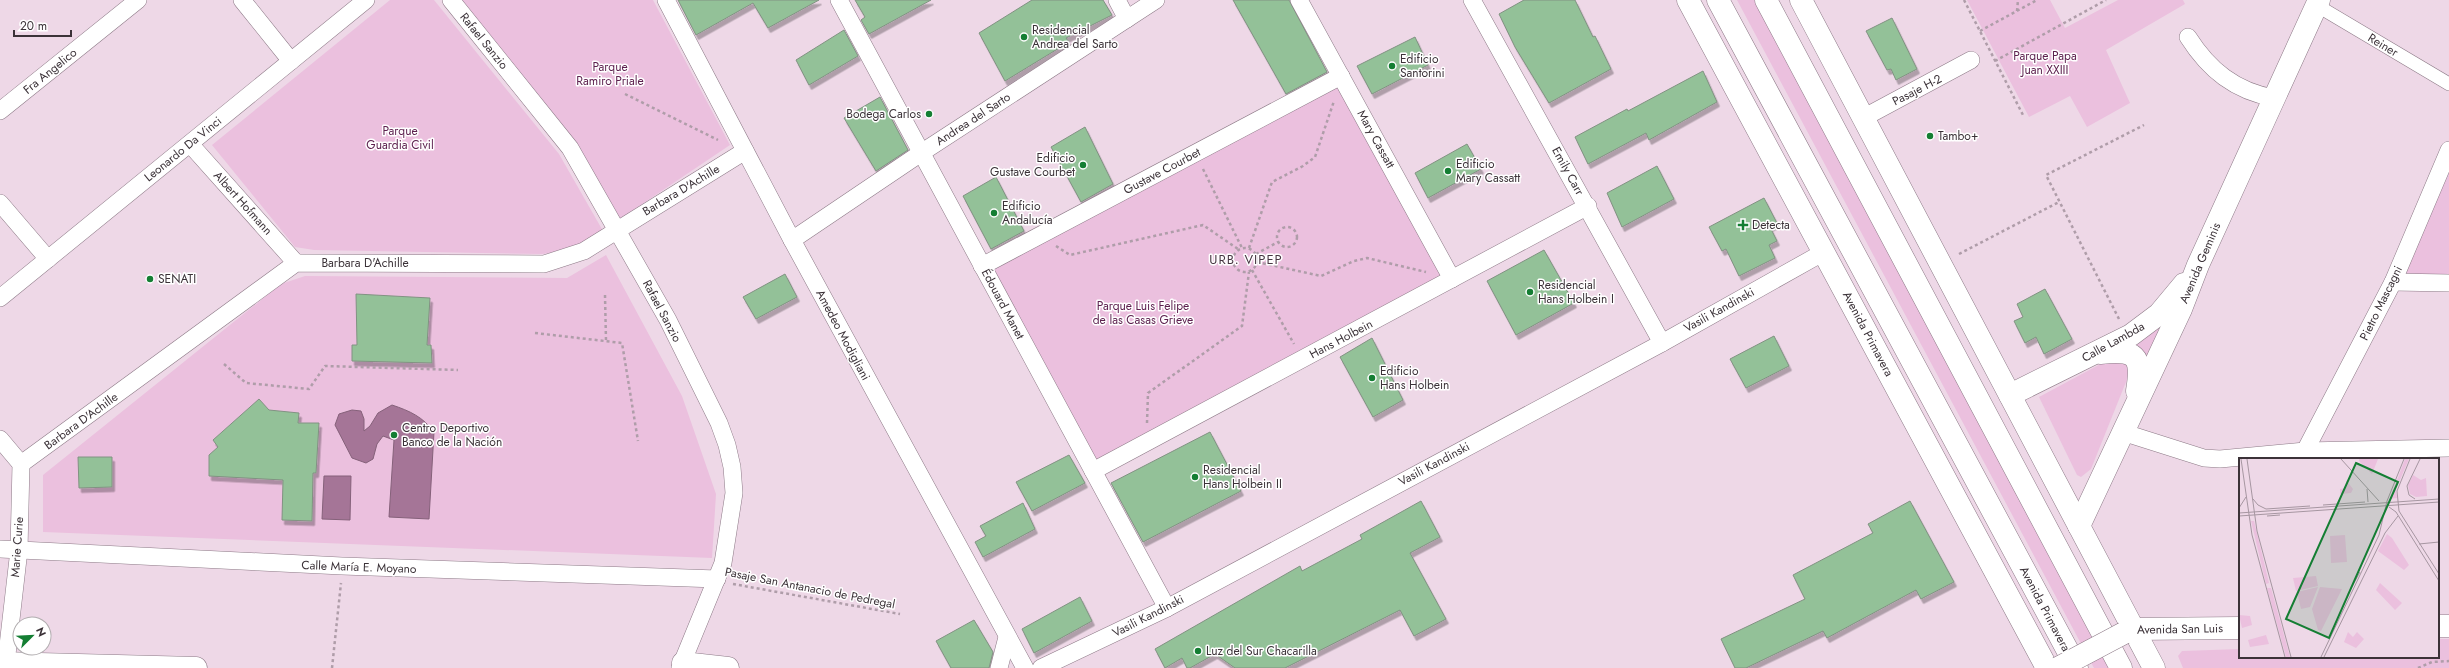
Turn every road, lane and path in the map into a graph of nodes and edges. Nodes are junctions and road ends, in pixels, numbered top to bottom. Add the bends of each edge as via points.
1 (138, 0) edge
2 (242, 0) edge
3 (366, 0) edge
4 (451, 0) edge
5 (666, 0) edge
6 (839, 0) edge
7 (1117, 0) edge
8 (1156, 0) edge
9 (1299, 0) edge
10 (1472, 0) edge
11 (1688, 0) edge
12 (1718, 0) edge
13 (1766, 0) edge
14 (1801, 0) edge
15 (1964, 0) edge
16 (2018, 0) edge
17 (2037, 0) edge
18 (2106, 0) edge
19 (2317, 2) edge
20 (2017, 11) junction
21 (1128, 19) junction
22 (1980, 31) junction
23 (2188, 38) dead end
24 (1971, 60) dead end
25 (291, 61) junction
26 (1995, 61) junction
27 (1341, 76) junction
28 (2449, 84) edge
29 (625, 94) dead end
30 (1335, 98) dead end
31 (2274, 98) junction
32 (0, 111) edge
33 (2024, 117) dead end
34 (1863, 118) junction
35 (2144, 125) dead end
36 (190, 144) junction
37 (2449, 150) edge
38 (745, 151) junction
39 (921, 153) junction
40 (1200, 163) dead end
41 (2060, 202) junction
42 (0, 203) edge
43 (1588, 206) junction
44 (616, 229) junction
45 (792, 240) junction
46 (1050, 242) dead end
47 (1278, 242) junction
48 (1242, 248) junction
49 (1249, 248) junction
50 (1238, 249) junction
51 (1824, 252) junction
52 (1256, 254) junction
53 (1958, 254) dead end
54 (48, 259) junction
55 (1257, 262) junction
56 (296, 263) junction
57 (2198, 265) junction
58 (982, 266) junction
59 (1252, 270) junction
60 (1249, 272) junction
61 (1431, 274) dead end
62 (1452, 279) junction
63 (2393, 282) junction
64 (2449, 282) edge
65 (605, 295) dead end
66 (0, 298) edge
67 (535, 333) dead end
68 (2131, 335) junction
69 (606, 341) junction
70 (1662, 343) junction
71 (1298, 351) dead end
72 (2094, 353) junction
73 (224, 364) dead end
74 (458, 370) dead end
75 (2010, 395) junction
76 (2135, 402) junction
77 (1147, 431) dead end
78 (2122, 432) junction
79 (0, 439) edge
80 (638, 441) dead end
81 (2449, 448) edge
82 (2305, 451) junction
83 (21, 464) junction
84 (1093, 471) junction
85 (2079, 526) junction
86 (0, 549) edge
87 (19, 550) junction
88 (342, 566) junction
89 (717, 579) junction
90 (1167, 608) junction
91 (900, 614) dead end
92 (2239, 628) edge
93 (2129, 631) junction
94 (1007, 637) junction
95 (1072, 653) junction
96 (2449, 661) edge
97 (3, 663) edge
98 (683, 666) edge
99 (196, 668) edge
100 (332, 668) edge
101 (728, 668) edge
102 (999, 668) edge
103 (1025, 668) edge
104 (1040, 668) edge
105 (1061, 668) edge
106 (2047, 668) edge
107 (2058, 668) edge
108 (2077, 668) edge
109 (2121, 668) edge
110 (2154, 668) edge
111 (2418, 668) edge

1 - 32 street, Fra Angelico
2 - 25 street
3 - 25 street, Leonardo Da Vinci
4 - 44 street, Rafael Sanzio via 570,148
5 - 38 street, Amedeo Modigliani
6 - 39 street, Édouard Manet
7 - 21 street
8 - 21 street, Andrea del Sarto
9 - 27 street, Mary Cassatt
10 - 43 street, Emily Carr
11 - 51 main road, Avenida Primavera
12 - 108 main road, Avenida Primavera
13 - 109 main road
14 - 34 main road
15 - 22 path
16 - 20 path
17 - 20 path
18 - 26 path
19 - 28 street, Reiner
19 - 31 main road, Avenida Geminis
20 - 22 path
21 - 39 street, Andrea del Sarto
22 - 26 path
23 - 31 street via 2201,57 2219,75 2253,94
24 - 34 street, Pasaje H-2
25 - 36 street, Leonardo Da Vinci
26 - 33 path
27 - 58 street, Gustave Courbet
27 - 62 street, Mary Cassatt
29 - 38 path
30 - 49 path via 1316,157 1272,182
31 - 57 main road, Avenida Geminis
34 - 75 main road
35 - 41 path via 2046,175
36 - 54 street, Leonardo Da Vinci
36 - 56 street, Albert Hofmann
37 - 63 street, Pietro Mascagni
38 - 44 street, Barbara D'Achille
38 - 45 street, Amedeo Modigliani
39 - 45 street, Andrea del Sarto
39 - 58 street, Édouard Manet
40 - 48 path
41 - 53 path
41 - 68 path via 2119,319
42 - 54 street
43 - 62 street, Hans Holbein
43 - 70 street, Emily Carr
44 - 56 street, Barbara D'Achille via 584,251 544,264
44 - 89 street, Rafael Sanzio via 668,320 719,423 727,445 734,493 723,563
45 - 94 street, Amedeo Modigliani
46 - 50 path via 1070,255 1203,224
47 - 47 path via 1282,247 1291,247 1296,243 1296,232 1287,227 1281,229 1277,235
47 - 52 path
48 - 49 path
48 - 50 path
49 - 52 path
50 - 60 path via 1234,256 1234,264 1238,270
51 - 70 street, Vasili Kandinski
51 - 106 main road, Avenida Primavera
52 - 55 path
54 - 66 street, Leonardo Da Vinci
55 - 59 path
55 - 61 path via 1321,276 1354,261 1368,258
56 - 83 street, Barbara D'Achille
57 - 68 main road, Calle Lambda via 2159,314
57 - 76 main road, Avenida Geminis via 2181,309
58 - 84 street, Édouard Manet
59 - 60 path
59 - 71 path
60 - 77 path via 1242,326 1148,393
62 - 84 street, Hans Holbein
63 - 64 street
63 - 82 street, Pietro Mascagni
65 - 69 path
67 - 69 path
68 - 72 main road, Calle Lambda
69 - 80 path via 622,343
70 - 90 street, Vasili Kandinski
72 - 75 main road, Calle Lambda
72 - 76 main road via 2122,351 2136,359 2139,374
73 - 74 path via 246,383 309,389 324,366
75 - 85 main road
76 - 78 main road, Avenida Geminis
78 - 82 street via 2204,458 2220,459
78 - 85 main road, Avenida Geminis
79 - 83 street
81 - 82 street
83 - 87 street, Marie Curie
84 - 90 street, Édouard Manet
85 - 93 main road
86 - 87 street, Calle María E. Moyano
87 - 88 street, Calle María E. Moyano
87 - 97 street, Marie Curie
88 - 89 street, Calle María E. Moyano
88 - 100 path
89 - 91 path, Pasaje San Antanacio de Pedregal
89 - 98 street, Rafael Sanzio
90 - 95 street, Vasili Kandinski
92 - 93 main road, Avenida San Luis
93 - 107 main road, Avenida San Luis, bridge
93 - 110 main road
94 - 102 street
94 - 103 street, Amedeo Modigliani
95 - 104 street, Vasili Kandinski
95 - 105 street
96 - 111 path via 2432,662
97 - 99 main road
98 - 101 main road

